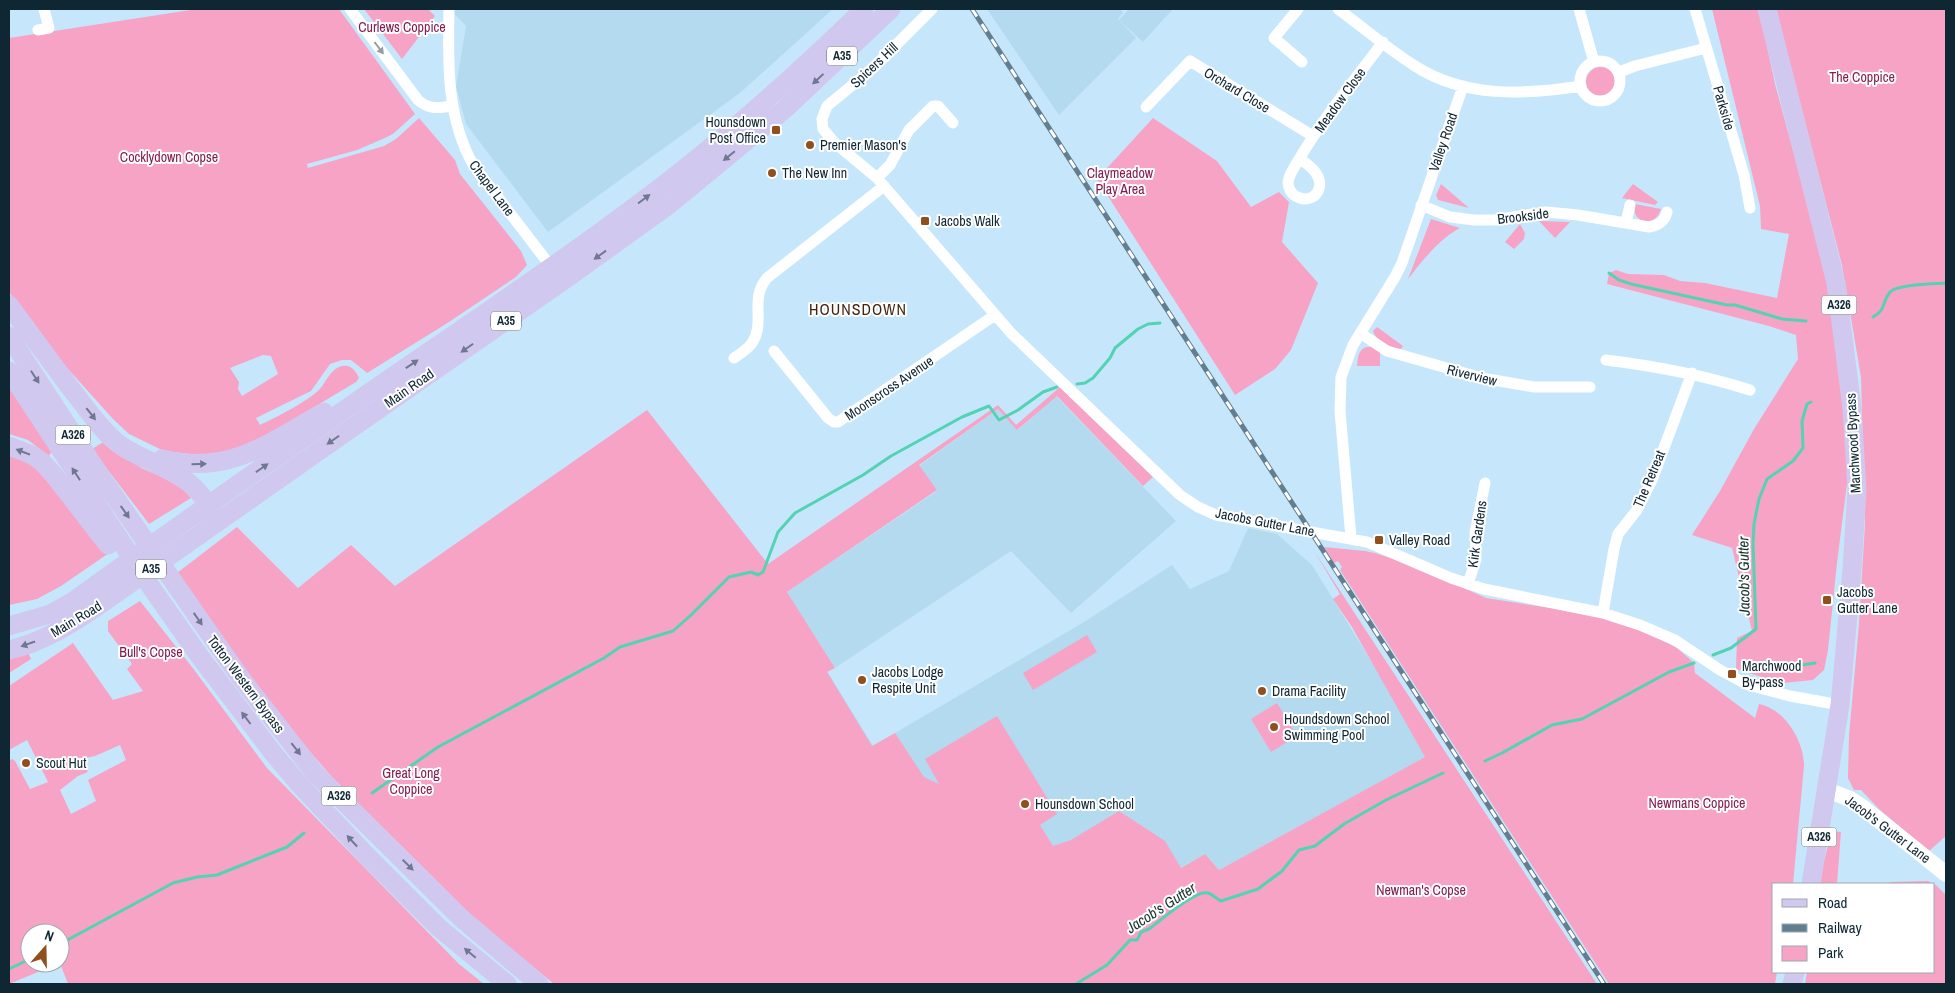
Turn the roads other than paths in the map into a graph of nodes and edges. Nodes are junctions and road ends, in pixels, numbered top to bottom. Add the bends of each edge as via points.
1 (44, 9) edge
2 (350, 9) edge
3 (449, 9) edge
4 (864, 9) edge
5 (891, 9) edge
6 (932, 9) edge
7 (1298, 9) edge
8 (1338, 9) edge
9 (1579, 9) edge
10 (1695, 9) edge
11 (1767, 9) edge
12 (38, 30) dead end
13 (1382, 42) junction
14 (1706, 48) junction
15 (1302, 62) dead end
16 (1594, 62) junction
17 (1619, 72) junction
18 (1463, 86) junction
19 (1580, 86) junction
20 (793, 102) joint
21 (453, 106) junction
22 (1146, 107) dead end
23 (821, 123) joint
24 (953, 123) dead end
25 (1313, 136) junction
26 (1300, 159) dead end
27 (881, 182) junction
28 (1421, 205) junction
29 (1630, 205) dead end
30 (1750, 208) dead end
31 (1667, 212) dead end
32 (1626, 223) junction
33 (552, 268) junction
34 (9, 305) edge
35 (995, 315) junction
36 (1360, 333) junction
37 (9, 336) edge
38 (774, 351) dead end
39 (734, 358) dead end
40 (1606, 360) dead end
41 (9, 371) edge
42 (1692, 373) junction
43 (1590, 387) dead end
44 (1750, 390) dead end
45 (371, 391) junction
46 (118, 444) junction
47 (9, 446) edge
48 (1485, 483) dead end
49 (208, 507) junction
50 (205, 530) junction
51 (1352, 538) junction
52 (1468, 584) junction
53 (92, 591) junction
54 (9, 613) edge
55 (1603, 613) junction
56 (9, 626) edge
57 (9, 650) edge
58 (198, 654) junction
59 (1840, 705) junction
60 (1827, 790) junction
61 (1946, 874) edge
62 (1811, 883) edge
63 (507, 984) edge
64 (539, 984) edge

1 - 12 street via 49,28
2 -> 21 street via 418,100 432,108
3 - 21 street, Chapel Lane via 448,58
33 -> 4 main road, Main Road / A35 via 667,182 780,88
5 -> 20 main road, Spicers Hill / A35
6 - 23 street, Spicers Hill via 872,69 827,106
7 - 15 street via 1274,38
8 - 13 street
9 - 16 street
10 - 14 street, Parkside
11 - 59 main road, Marchwood Bypass / A326 via 1836,283 1852,408 1856,516
13 - 18 street via 1414,66
13 - 25 street, Meadow Close
14 - 17 street
14 - 30 street, Parkside via 1744,175
16 - 17 street via 1608,62
16 - 19 street via 1581,74
17 - 19 street via 1621,85 1614,97 1608,100 1594,101 1583,93
18 - 19 street via 1495,93
18 - 28 street, Valley Road
20 -> 50 main road, Main Road / A35 via 655,215
21 - 33 street, Chapel Lane via 461,138 474,166
22 - 25 street, Orchard Close via 1190,61
23 - 27 street, Jacobs Gutter Lane via 826,134
24 - 27 street via 938,106 933,106 909,130
25 - 26 street, Meadow Close
27 - 35 street, Jacobs Gutter Lane
27 - 39 street via 762,283 757,297 755,338
28 - 32 street, Brookside via 1450,216 1474,220 1546,212
28 - 36 street, Valley Road via 1395,277
29 - 32 street
31 - 32 street, Brookside via 1655,226
45 -> 33 main road, Main Road / A35
34 -> 46 main road via 97,422
35 - 38 street, Moonscross Avenue via 838,422 828,418
35 - 51 street, Jacobs Gutter Lane via 1160,478 1189,502 1228,518
36 - 43 street, Riverview via 1387,351 1482,378 1534,387
36 - 51 street, Valley Road via 1344,364 1340,390
37 -> 64 main road, Totton Western Bypass / A326 via 202,623 314,772 461,918
40 - 42 street
58 -> 41 main road, Totton Western Bypass / A326 via 121,544
42 - 44 street
42 - 55 street, The Retreat via 1652,480 1637,510 1618,534
46 -> 45 main road via 172,462 213,464 250,453 356,394
49 -> 45 main road, Main Road / A35
46 - 49 main road via 187,481
58 -> 47 main road via 53,474 32,455
48 - 52 street, Kirk Gardens via 1475,534 1476,559
49 - 50 main road via 211,520
49 - 53 main road, Main Road / A35
50 - 53 main road, Main Road / A35
51 - 52 street, Jacobs Gutter Lane via 1385,548
52 - 55 street, Jacobs Gutter Lane
53 - 54 main road
53 - 56 main road, Main Road / A35 via 50,614
53 -> 57 main road, Main Road / A35 via 67,627
55 - 59 street, Jacobs Gutter Lane via 1675,640 1748,685
63 -> 58 main road, Totton Western Bypass / A326 via 438,927 306,791 267,746
59 - 60 main road, Marchwood Bypass / A326
60 - 61 street, Jacob's Gutter Lane via 1861,806
60 - 62 main road, Marchwood Bypass / A326

